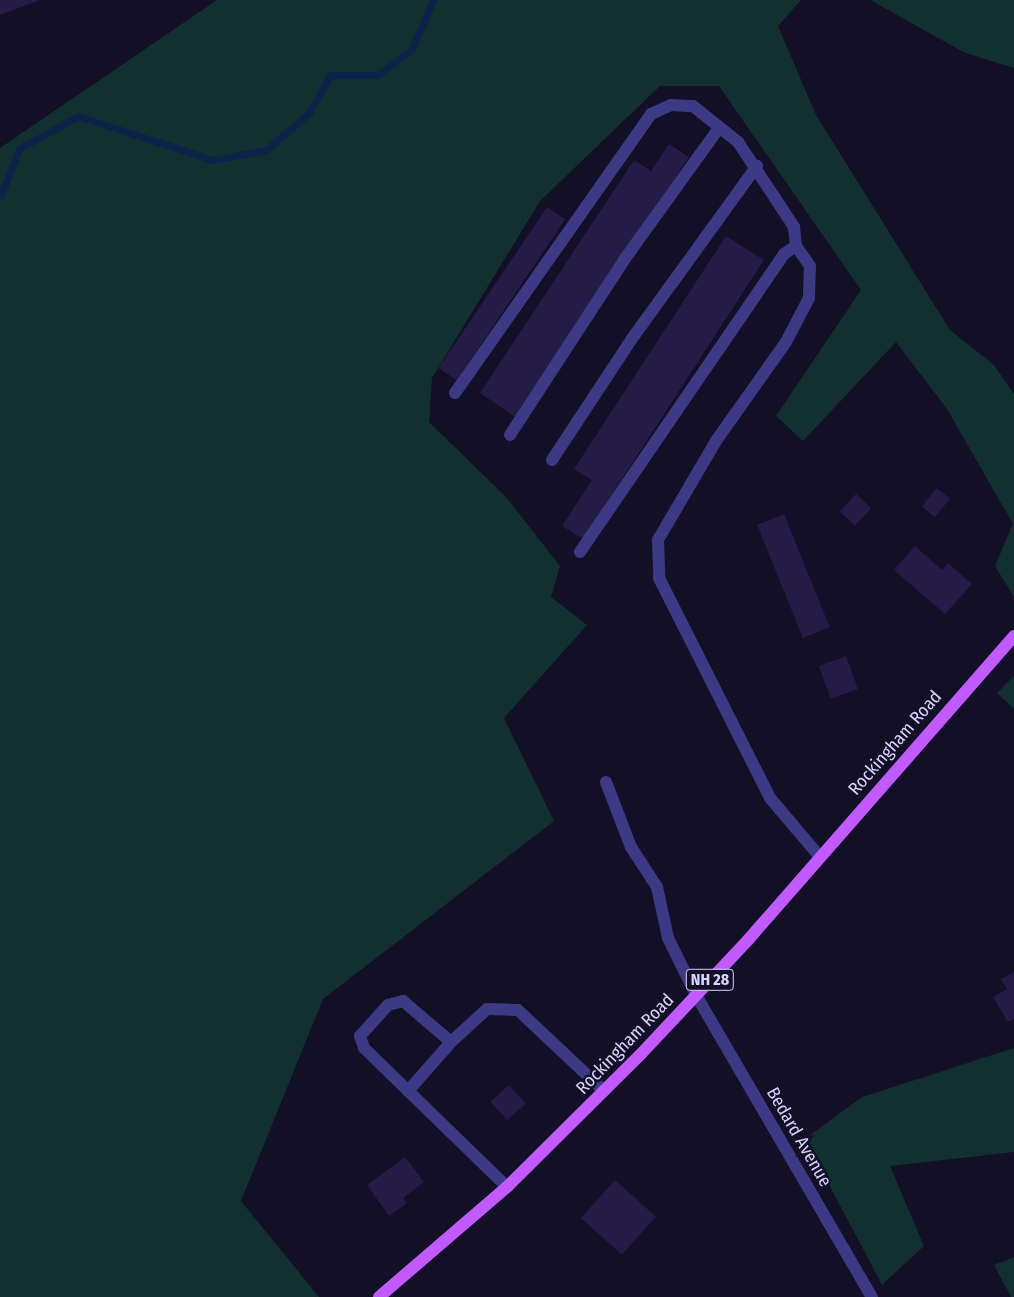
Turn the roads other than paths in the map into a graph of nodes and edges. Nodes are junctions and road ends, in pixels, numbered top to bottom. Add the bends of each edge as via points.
1 (719, 128) junction
2 (757, 166) junction
3 (796, 246) junction
4 (455, 393) dead end
5 (510, 435) dead end
6 (552, 460) dead end
7 (580, 552) dead end
8 (1014, 636) edge
9 (606, 782) dead end
10 (820, 857) junction
11 (696, 995) junction
12 (451, 1042) junction
13 (408, 1090) junction
14 (604, 1092) junction
15 (506, 1187) junction
16 (379, 1297) edge
17 (872, 1297) edge

1 - 2 street
1 - 4 street via 693,106 670,105 651,114
1 - 5 street via 624,260
2 - 3 street via 794,227
2 - 6 street via 631,340
3 - 7 street via 784,254
3 - 10 street via 810,266 809,298 786,342 716,441 658,540 659,578 770,798
8 - 10 main road, Rockingham Road / NH 28
9 - 11 street, Bedard Avenue via 631,848 657,887 668,938
10 - 11 main road, Rockingham Road / NH 28
11 - 14 main road, Rockingham Road / NH 28
11 - 17 street, Bedard Avenue
12 - 13 street
12 - 13 street via 403,1001 388,1005 360,1036 364,1048
12 - 14 street via 487,1009 518,1010
13 - 15 street
14 - 15 main road, Rockingham Road / NH 28
15 - 16 main road, Rockingham Road / NH 28

